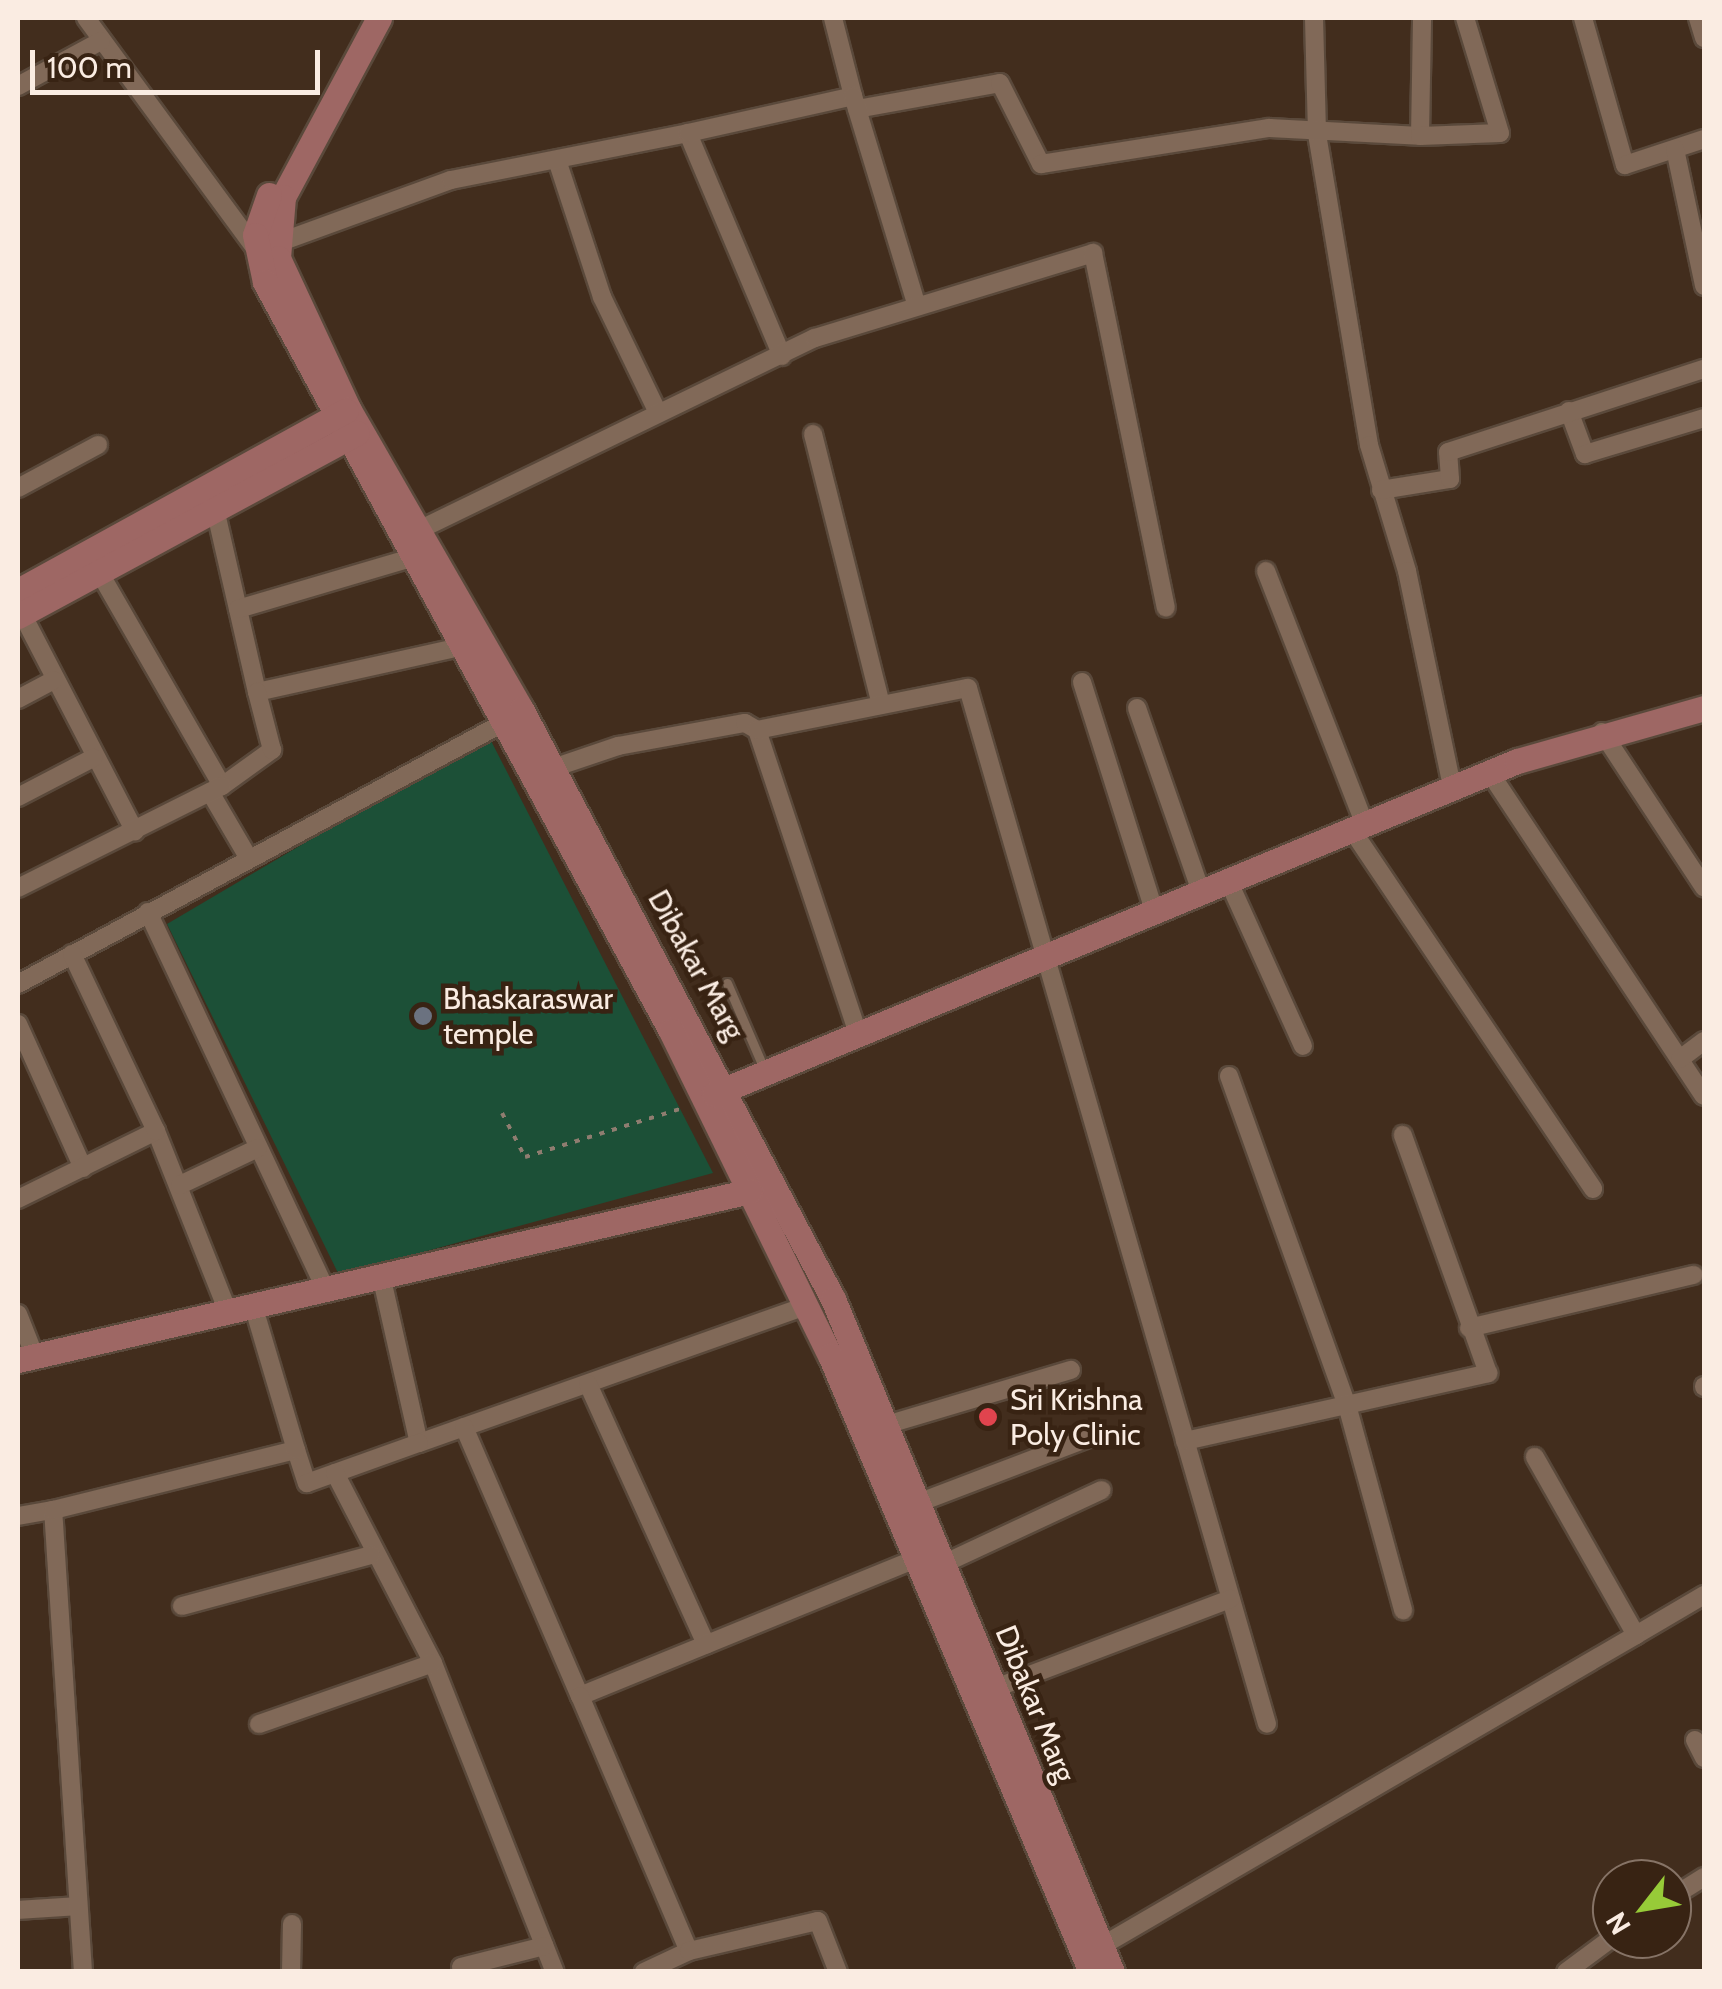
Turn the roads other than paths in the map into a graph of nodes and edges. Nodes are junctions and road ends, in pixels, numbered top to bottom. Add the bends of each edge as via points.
1 (86, 18) edge
2 (361, 18) edge
3 (378, 18) edge
4 (832, 18) edge
5 (1314, 18) edge
6 (1422, 18) edge
7 (1466, 18) edge
8 (1583, 18) edge
9 (101, 40) junction
10 (18, 86) edge
11 (855, 103) junction
12 (688, 133) junction
13 (1317, 134) junction
14 (1420, 136) junction
15 (1704, 139) edge
16 (1675, 149) junction
17 (557, 160) junction
18 (265, 246) junction
19 (1704, 286) edge
20 (916, 304) junction
21 (782, 356) junction
22 (1704, 369) edge
23 (658, 411) junction
24 (1569, 412) junction
25 (1704, 418) edge
26 (347, 424) junction
27 (813, 434) dead end
28 (98, 445) dead end
29 (18, 488) edge
30 (1381, 490) junction
31 (213, 502) junction
32 (419, 530) junction
33 (410, 558) junction
34 (94, 562) junction
35 (1266, 571) dead end
36 (19, 607) edge
37 (1166, 608) dead end
38 (238, 610) junction
39 (460, 648) junction
40 (53, 680) junction
41 (1082, 682) dead end
42 (257, 692) junction
43 (18, 700) edge
44 (882, 705) junction
45 (1137, 708) dead end
46 (1704, 708) edge
47 (503, 723) junction
48 (757, 730) junction
49 (1602, 732) junction
50 (93, 758) junction
51 (553, 768) junction
52 (1490, 774) junction
53 (1452, 787) junction
54 (216, 789) junction
55 (18, 797) edge
56 (1357, 825) junction
57 (134, 832) junction
58 (248, 857) junction
59 (1228, 880) junction
60 (18, 888) edge
61 (1704, 888) edge
62 (1201, 892) junction
63 (148, 912) junction
64 (1155, 913) junction
65 (72, 954) junction
66 (1047, 959) junction
67 (18, 984) edge
68 (727, 984) dead end
69 (18, 1024) edge
70 (856, 1030) junction
71 (1704, 1041) edge
72 (1304, 1046) dead end
73 (1680, 1060) junction
74 (766, 1072) junction
75 (1228, 1076) dead end
76 (716, 1094) junction
77 (1704, 1096) edge
78 (156, 1131) junction
79 (1403, 1135) dead end
80 (258, 1148) junction
81 (82, 1168) junction
82 (180, 1185) junction
83 (1593, 1189) dead end
84 (750, 1191) junction
85 (18, 1199) edge
86 (1694, 1274) dead end
87 (381, 1275) junction
88 (325, 1288) junction
89 (806, 1306) junction
90 (240, 1309) junction
91 (18, 1314) edge
92 (1469, 1328) junction
93 (26, 1359) edge
94 (1070, 1370) dead end
95 (588, 1384) junction
96 (1347, 1406) junction
97 (886, 1425) junction
98 (464, 1427) junction
99 (1093, 1436) dead end
100 (1185, 1441) junction
101 (419, 1443) junction
102 (296, 1450) junction
103 (1535, 1457) dead end
104 (335, 1473) junction
105 (1102, 1490) dead end
106 (918, 1503) junction
107 (54, 1510) junction
108 (18, 1516) edge
109 (371, 1555) junction
110 (932, 1558) junction
111 (1704, 1595) edge
112 (1230, 1599) junction
113 (182, 1606) dead end
114 (1403, 1610) dead end
115 (1636, 1635) junction
116 (706, 1644) junction
117 (434, 1663) junction
118 (994, 1690) junction
119 (580, 1696) junction
120 (259, 1724) dead end
121 (1268, 1724) dead end
122 (1694, 1740) dead end
123 (1704, 1758) edge
124 (78, 1906) junction
125 (18, 1910) edge
126 (292, 1924) dead end
127 (544, 1946) junction
128 (1100, 1947) junction
129 (688, 1951) junction
130 (461, 1967) dead end
131 (83, 1972) edge
132 (291, 1972) edge
133 (555, 1972) edge
134 (644, 1972) edge
135 (838, 1972) edge
136 (1091, 1972) edge
137 (1112, 1972) edge

1 - 9 street
2 - 18 main road via 261,212
3 - 18 main road via 283,198
4 - 11 street
5 - 13 street
6 - 14 street
7 - 14 street via 1500,133
8 - 16 street via 1625,165
9 - 10 street
9 - 18 street
11 - 12 street
11 - 13 street via 1000,83 1041,164 1269,128
11 - 20 street
12 - 17 street
12 - 21 street
13 - 14 street
13 - 30 street
15 - 16 street
16 - 19 street
17 - 18 street via 451,180
17 - 23 street via 602,296
18 - 26 main road, Dibakar Marg
20 - 21 street
20 - 37 street via 1094,253
21 - 23 street
22 - 24 street
23 - 32 street
24 - 25 street via 1585,454
24 - 30 street via 1448,452 1450,479
26 - 31 main road
26 - 32 main road, Dibakar Marg
26 - 33 main road, Dibakar Marg
27 - 44 street
28 - 29 street
30 - 53 street
31 - 34 main road
31 - 38 street
32 - 51 main road, Dibakar Marg
33 - 38 street
33 - 39 main road, Dibakar Marg
34 - 36 main road
34 - 54 street
35 - 56 street
36 - 40 street
38 - 42 street
39 - 42 street
39 - 47 main road, Dibakar Marg
40 - 43 street
40 - 50 street
41 - 64 street
42 - 54 street via 272,750
44 - 48 street
44 - 66 street via 968,688
45 - 62 street
46 - 49 main road
47 - 58 street
47 - 76 main road, Dibakar Marg
48 - 51 street via 745,723 618,746
48 - 70 street
49 - 52 main road
49 - 61 street
50 - 55 street
50 - 57 street
51 - 76 main road, Dibakar Marg
52 - 53 main road
52 - 73 street
53 - 56 main road
54 - 57 street
54 - 58 street
56 - 59 main road
56 - 83 street
57 - 60 street
58 - 63 street
59 - 62 main road
59 - 72 street
62 - 64 main road
63 - 65 street
63 - 80 street
64 - 66 main road
65 - 67 street
65 - 78 street
66 - 70 main road
66 - 100 street
68 - 74 lane
69 - 81 street
70 - 74 main road
71 - 73 street
73 - 77 street
74 - 76 main road
75 - 96 street
76 - 84 main road, Dibakar Marg
76 - 97 main road, Dibakar Marg
78 - 81 street
78 - 82 street
79 - 92 street
80 - 82 street
80 - 88 street
81 - 85 street
82 - 90 street
84 - 87 main road
84 - 89 main road, Dibakar Marg
86 - 92 street
87 - 88 main road
87 - 101 street
88 - 90 main road
89 - 95 street
89 - 110 main road, Dibakar Marg
90 - 93 main road
90 - 102 street
91 - 93 street
92 - 96 street via 1488,1374
94 - 97 street
95 - 98 street
95 - 116 street
96 - 100 street
96 - 114 street
97 - 106 main road, Dibakar Marg
98 - 101 street
98 - 119 street
99 - 106 street
100 - 112 street
101 - 104 street
102 - 104 street via 308,1483
102 - 107 street
103 - 115 street
104 - 109 street
105 - 110 street
106 - 110 main road, Dibakar Marg
107 - 108 street
107 - 124 street
109 - 113 street
109 - 117 street
110 - 116 street
110 - 118 main road, Dibakar Marg
110 - 136 main road, Dibakar Marg
111 - 115 street
112 - 118 street
112 - 121 street
115 - 128 street
116 - 119 street
117 - 120 street
117 - 127 street
118 - 128 main road, Dibakar Marg
119 - 129 street
122 - 123 street
124 - 125 street
124 - 131 street
126 - 132 street
127 - 130 street
127 - 133 street
128 - 137 main road, Dibakar Marg
129 - 134 street
129 - 135 street via 818,1921

